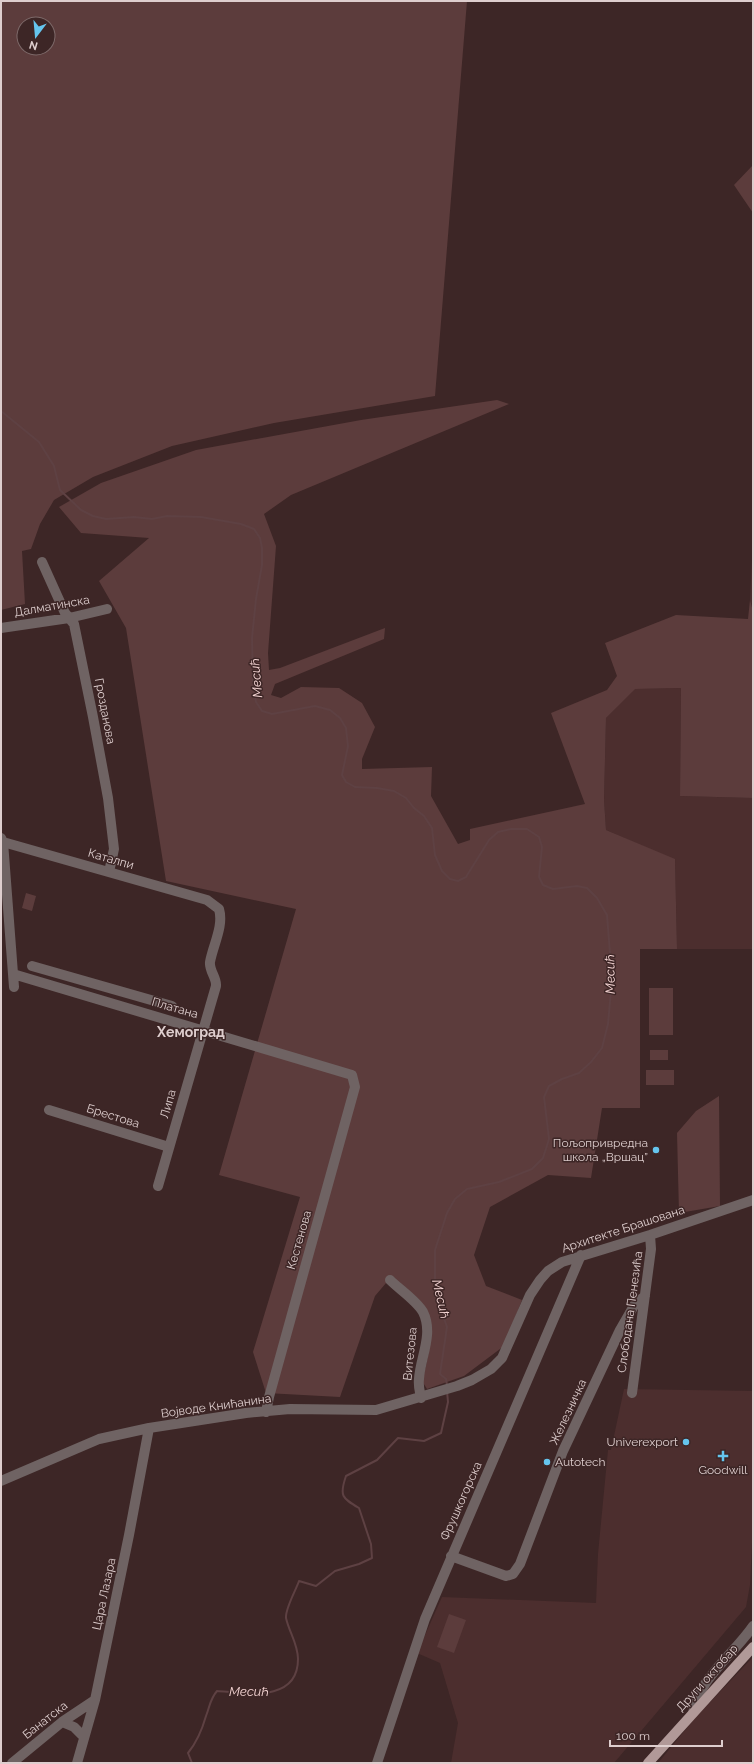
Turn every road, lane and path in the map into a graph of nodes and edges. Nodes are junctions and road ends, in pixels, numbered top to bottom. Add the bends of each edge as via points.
1 (42, 562) dead end
2 (107, 609) dead end
3 (69, 618) junction
4 (1, 628) edge
5 (2, 840) edge
6 (109, 872) junction
7 (216, 906) joint
8 (32, 966) dead end
9 (13, 974) junction
10 (77, 979) junction
11 (14, 987) dead end
12 (73, 992) junction
13 (172, 1006) dead end
14 (203, 1030) junction
15 (352, 1075) joint
16 (49, 1110) dead end
17 (169, 1147) junction
18 (158, 1186) dead end
19 (753, 1200) edge
20 (650, 1235) junction
21 (582, 1255) junction
22 (390, 1280) dead end
23 (645, 1296) junction
24 (442, 1391) joint
25 (632, 1393) dead end
26 (421, 1398) junction
27 (266, 1412) junction
28 (149, 1428) junction
29 (1, 1481) edge
30 (452, 1556) junction
31 (753, 1626) edge
32 (753, 1647) edge
33 (95, 1700) junction
34 (693, 1713) junction
35 (62, 1722) junction
36 (84, 1737) junction
37 (12, 1763) edge
38 (77, 1763) edge
39 (377, 1763) edge
40 (648, 1763) edge

1 - 3 street, Грозданова
2 - 3 street, Далматинска
3 - 4 street, Далматинска
3 - 6 street, Грозданова via 74,624 108,798 114,849
5 - 6 street, Каталпи
5 - 9 street
6 - 7 street, Каталпи via 208,900
7 - 14 street, Липа via 221,920 210,965 216,983
8 - 10 street
9 - 11 street
9 - 12 street, Платана
10 - 12 street
10 - 13 street
12 - 14 street, Платана
14 - 15 street, Платана
14 - 17 street, Липа
15 - 27 street, Кестенова via 355,1087 268,1397
16 - 17 street, Брестова
17 - 18 street, Липа
19 - 20 street, Архитекте Брашована
20 - 21 street, Архитекте Брашована
20 - 23 street, Слободана Пенезића via 651,1249
21 - 24 street, Архитекте Брашована via 562,1262 540,1280 530,1295 502,1358 491,1369
21 - 30 street, Фрушкогорска
22 - 26 street, Витезова via 423,1312 426,1323 426,1344 419,1378
23 - 25 street, Слободана Пенезића
23 - 30 street, Железничка via 635,1304 620,1330 563,1451 517,1570 506,1576
24 - 26 street, Војводе Книћанина
26 - 27 street, Војводе Книћанина via 376,1410 314,1409
27 - 28 street, Војводе Книћанина
28 - 29 street, Војводе Книћанина via 99,1440
28 - 33 street, Цара Лазара
30 - 39 street, Фрушкогорска via 425,1619
31 - 34 street via 705,1685 697,1697
32 - 34 main road, Други октобар
33 - 35 street, Банатска
33 - 36 street, Цара Лазара
34 - 40 main road, Други октобар
35 - 36 street via 74,1727
35 - 37 street, Банатска
36 - 38 street, Цара Лазара

